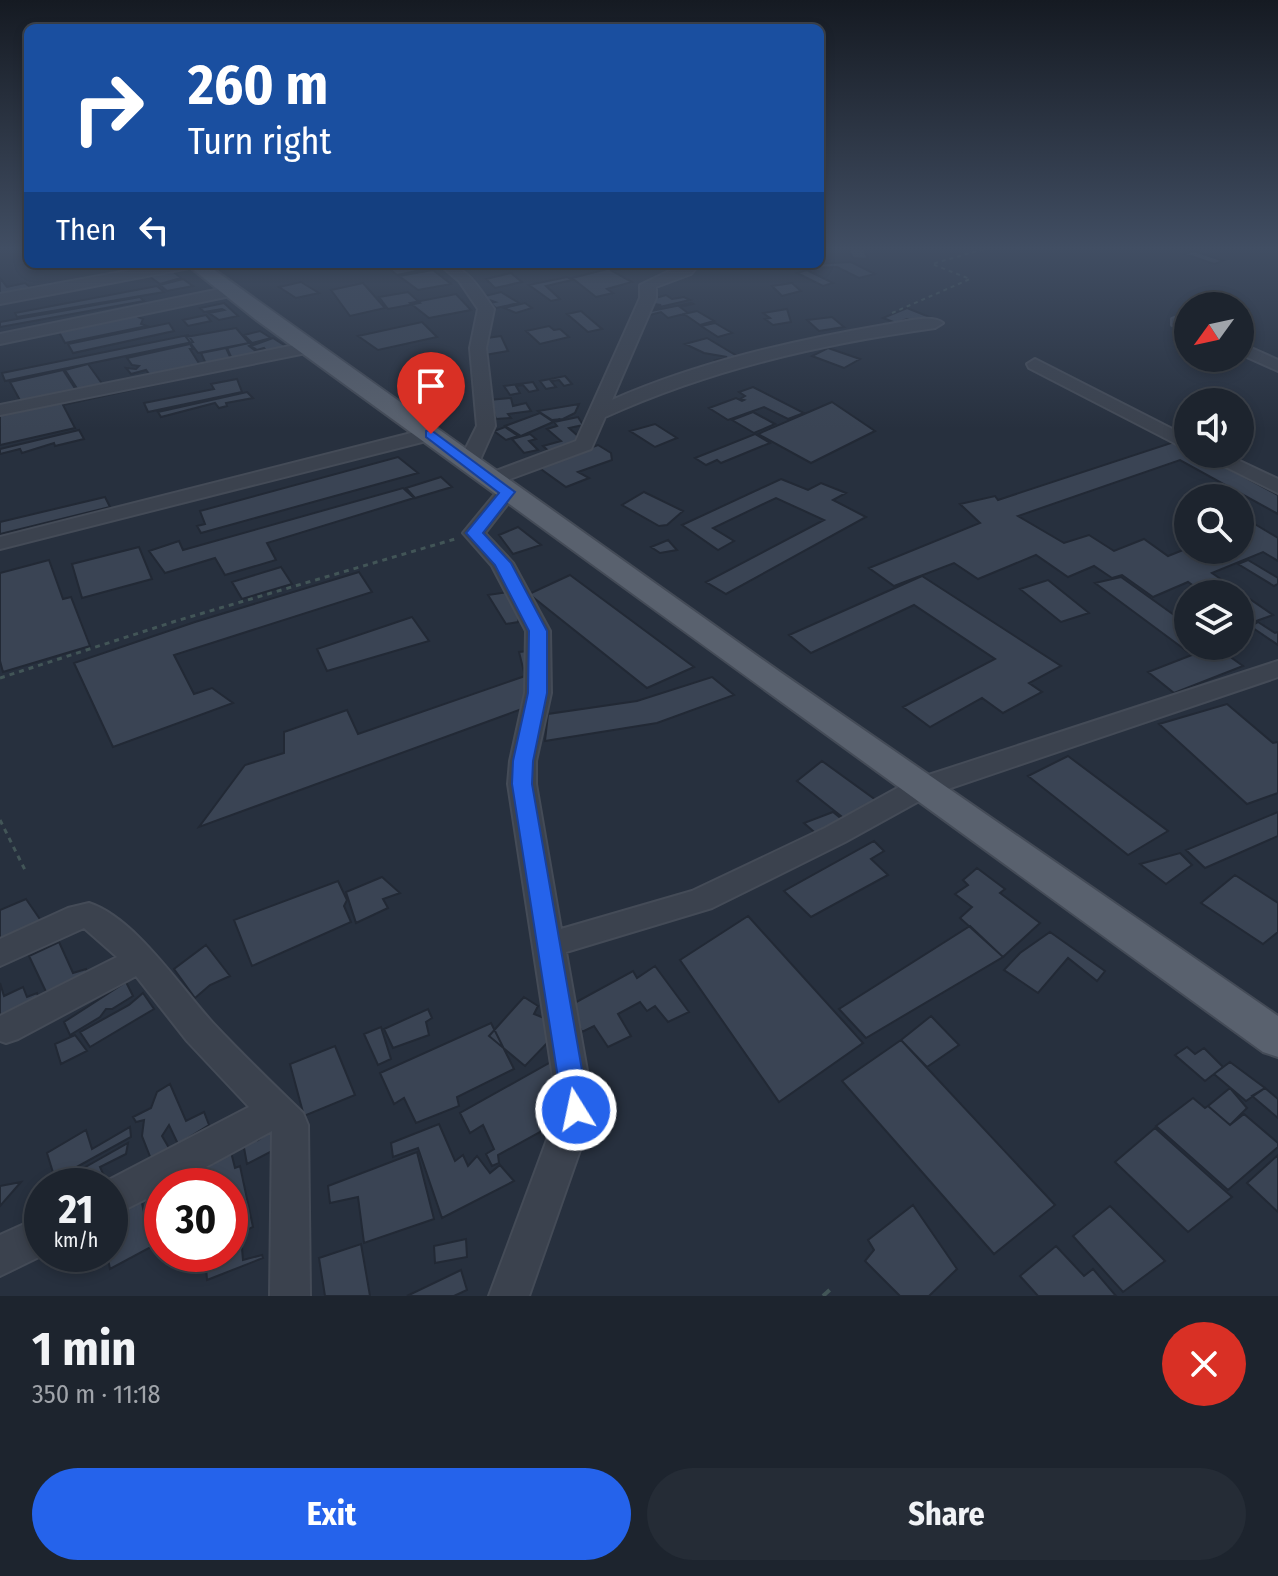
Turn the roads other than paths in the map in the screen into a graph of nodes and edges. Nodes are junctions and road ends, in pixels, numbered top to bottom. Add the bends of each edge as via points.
1 (149, 308) edge
2 (252, 308) edge
3 (486, 308) edge
4 (643, 308) edge
5 (935, 323) dead end
6 (0, 339) edge
7 (305, 348) junction
8 (1254, 354) edge
9 (1276, 363) edge
10 (1035, 364) dead end
11 (0, 410) edge
12 (597, 414) junction
13 (431, 434) junction
14 (1174, 437) edge
15 (1239, 468) edge
16 (489, 478) junction
17 (1278, 487) edge
18 (0, 543) edge
19 (1278, 669) edge
20 (920, 788) junction
21 (548, 945) junction
22 (0, 953) edge
23 (141, 959) junction
24 (6, 1029) dead end
25 (1278, 1039) edge
26 (276, 1111) junction
27 (128, 1189) edge
28 (24, 1244) edge
29 (0, 1256) edge
30 (290, 1296) edge
31 (509, 1296) edge

1 - 6 street
2 - 7 main road
3 - 16 street via 478,348
4 - 12 street
5 - 12 street via 753,356 638,394
7 - 11 street
7 - 13 main road
8 - 9 street
10 - 14 street
12 - 16 street via 584,445
13 - 16 main road
13 - 18 street
15 - 17 street
16 - 20 main road
16 - 21 street via 474,533 502,563 538,631 538,693 522,784
19 - 20 street
20 - 21 street via 701,900
20 - 25 main road
21 - 31 street via 576,1110
22 - 23 street via 89,915
23 - 24 street
23 - 26 street via 199,1031
26 - 27 street
26 - 30 street via 290,1125
28 - 29 street

